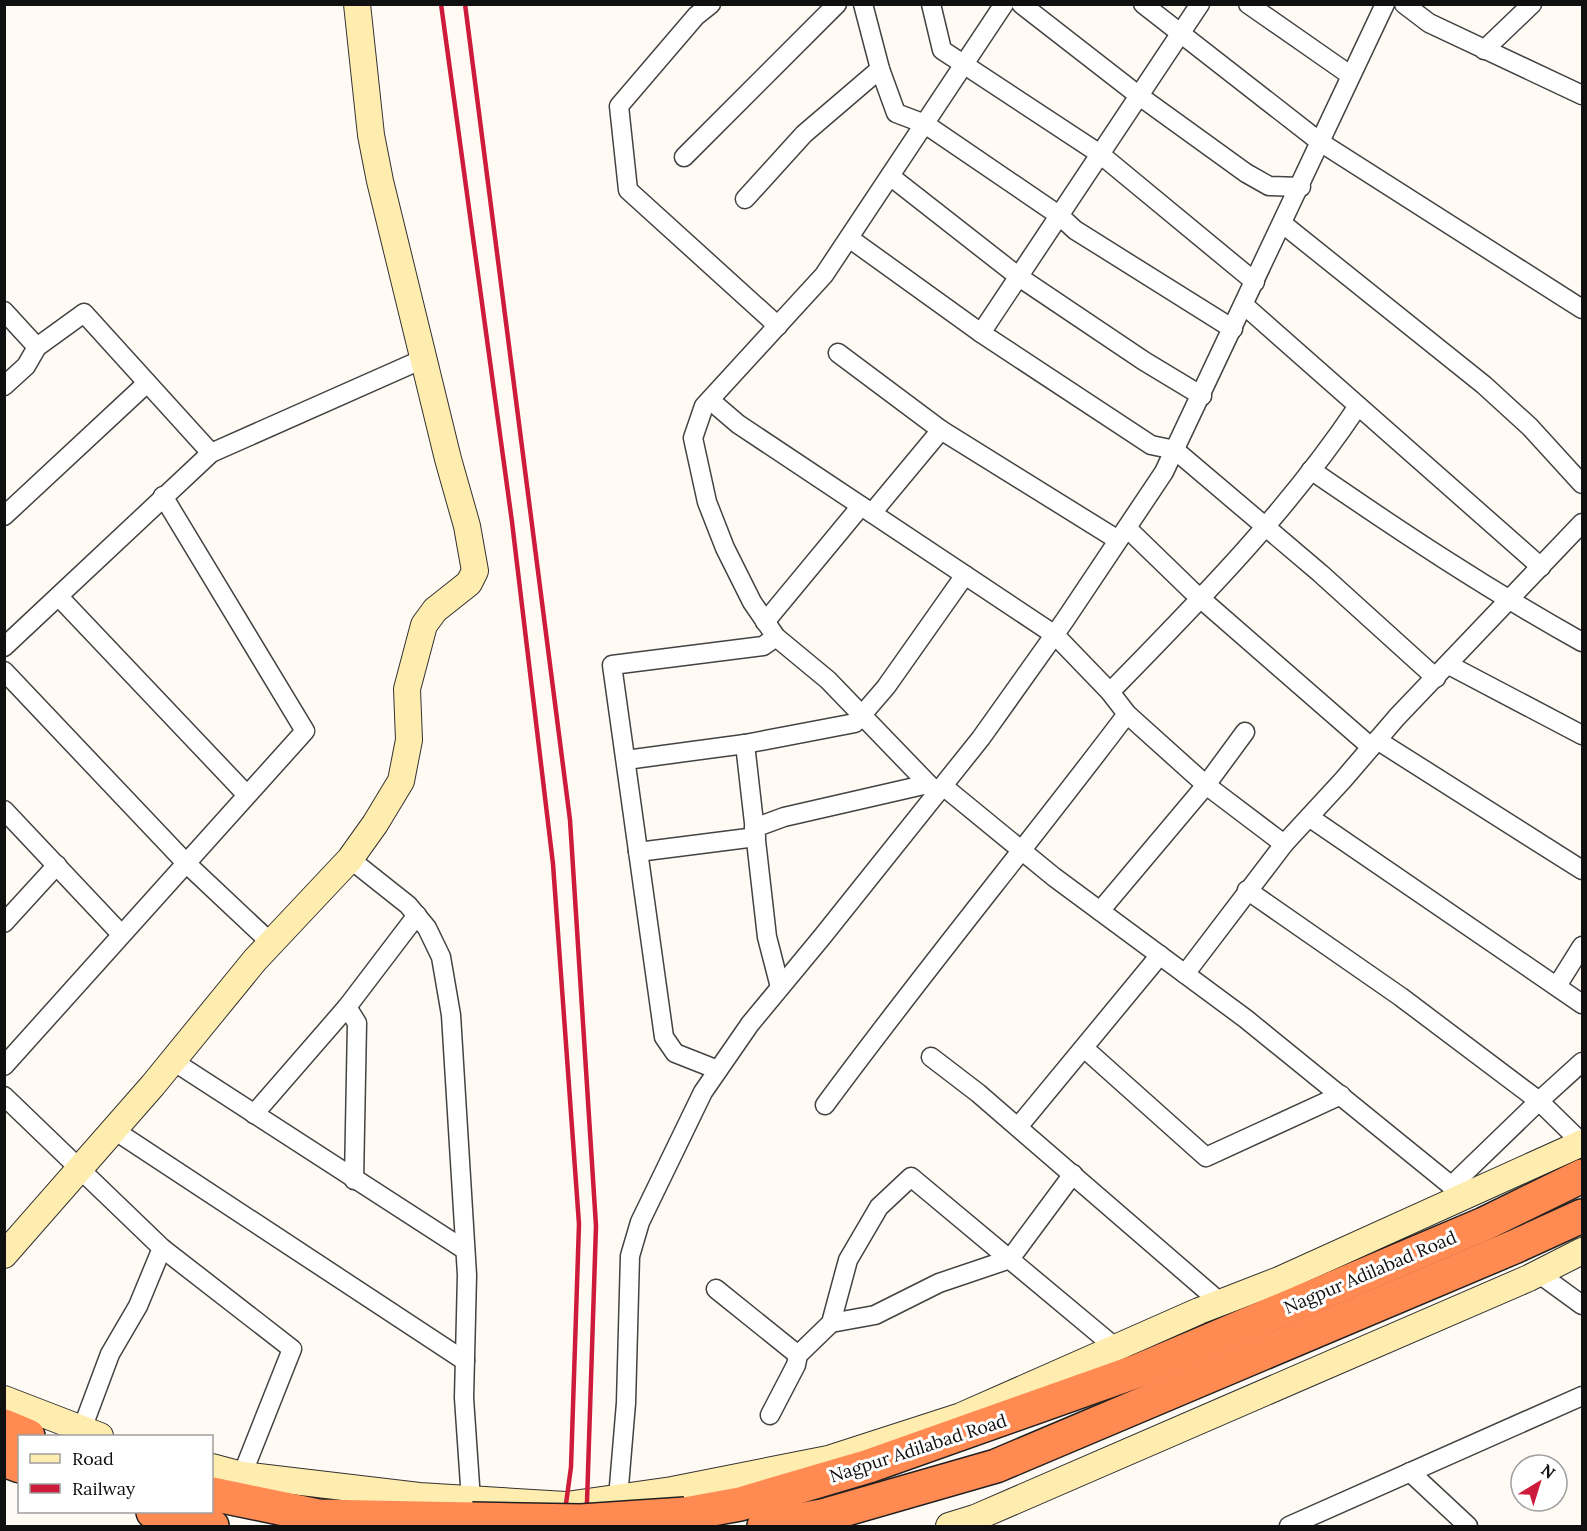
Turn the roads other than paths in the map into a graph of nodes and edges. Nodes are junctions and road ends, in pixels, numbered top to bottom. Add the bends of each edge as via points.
1 (357, 4) edge
2 (711, 4) edge
3 (837, 4) edge
4 (863, 4) edge
5 (931, 4) edge
6 (1004, 4) edge
7 (1021, 4) edge
8 (1143, 4) edge
9 (1200, 4) edge
10 (1248, 4) edge
11 (1385, 4) edge
12 (1404, 4) edge
13 (1532, 4) edge
14 (692, 10) edge
15 (1180, 33) junction
16 (1484, 50) junction
17 (963, 66) junction
18 (880, 69) junction
19 (1350, 75) junction
20 (1582, 93) edge
21 (1138, 95) junction
22 (925, 124) junction
23 (1320, 142) junction
24 (1100, 154) junction
25 (684, 157) dead end
26 (890, 176) junction
27 (1301, 187) junction
28 (745, 199) dead end
29 (1060, 216) junction
30 (1283, 224) junction
31 (849, 238) junction
32 (1019, 277) junction
33 (1255, 282) junction
34 (1244, 305) junction
35 (1582, 309) edge
36 (4, 311) edge
37 (778, 326) junction
38 (1233, 329) junction
39 (981, 333) junction
40 (37, 347) junction
41 (838, 353) dead end
42 (423, 359) junction
43 (147, 383) junction
44 (4, 386) edge
45 (1202, 396) junction
46 (710, 400) junction
47 (1358, 406) junction
48 (941, 430) junction
49 (1175, 450) junction
50 (211, 453) junction
51 (1311, 470) junction
52 (1582, 484) edge
53 (163, 496) junction
54 (866, 509) junction
55 (4, 516) edge
56 (1582, 523) edge
57 (1264, 525) junction
58 (1123, 534) junction
59 (1541, 567) junction
60 (965, 575) junction
61 (60, 598) junction
62 (1201, 599) junction
63 (1506, 600) junction
64 (765, 622) junction
65 (1055, 635) junction
66 (776, 638) junction
67 (1582, 642) edge
68 (4, 647) edge
69 (1449, 665) junction
70 (4, 671) edge
71 (1436, 678) junction
72 (1110, 692) junction
73 (1127, 714) junction
74 (862, 715) junction
75 (1245, 732) dead end
76 (1582, 735) edge
77 (745, 744) junction
78 (1374, 744) junction
79 (626, 760) junction
80 (1206, 785) junction
81 (936, 788) junction
82 (246, 794) junction
83 (4, 810) edge
84 (1309, 817) junction
85 (755, 833) junction
86 (1284, 844) junction
87 (638, 852) junction
88 (1023, 852) junction
89 (350, 859) junction
90 (188, 864) junction
91 (57, 865) junction
92 (1582, 870) edge
93 (1247, 890) junction
94 (1100, 911) junction
95 (417, 915) junction
96 (4, 923) edge
97 (121, 934) junction
98 (271, 943) junction
99 (1582, 946) edge
100 (1161, 956) junction
101 (1185, 974) junction
102 (1557, 986) junction
103 (780, 987) junction
104 (1582, 1004) edge
105 (347, 1007) junction
106 (1084, 1047) junction
107 (931, 1057) dead end
108 (173, 1060) junction
109 (1582, 1062) edge
110 (4, 1066) edge
111 (718, 1070) junction
112 (1341, 1095) junction
113 (4, 1096) edge
114 (1539, 1101) junction
115 (825, 1105) dead end
116 (254, 1114) junction
117 (1018, 1127) junction
118 (114, 1131) junction
119 (1582, 1143) edge
120 (79, 1170) junction
121 (1073, 1174) junction
122 (1582, 1176) edge
123 (354, 1180) junction
124 (1458, 1191) junction
125 (1582, 1216) edge
126 (162, 1248) junction
127 (465, 1250) junction
128 (1582, 1251) edge
129 (4, 1255) edge
130 (1010, 1258) junction
131 (1538, 1273) junction
132 (716, 1289) dead end
133 (1221, 1303) junction
134 (1582, 1305) edge
135 (831, 1323) junction
136 (1116, 1348) junction
137 (798, 1355) junction
138 (465, 1361) junction
139 (1582, 1396) edge
140 (4, 1399) edge
141 (770, 1415) dead end
142 (4, 1426) edge
143 (91, 1433) edge
144 (24, 1435) edge
145 (213, 1467) edge
146 (1410, 1472) junction
147 (242, 1475) junction
148 (213, 1494) edge
149 (618, 1498) junction
150 (471, 1509) junction
151 (157, 1513) edge
152 (1316, 1521) edge
153 (212, 1527) edge
154 (764, 1527) edge
155 (949, 1527) edge
156 (1290, 1527) edge
157 (1468, 1527) edge

1 - 42 street via 371,135
2 - 14 street
3 - 25 street
4 - 18 street
5 - 17 street via 942,50
6 - 17 street
7 - 21 street
8 - 15 street
9 - 15 street
10 - 19 street
11 - 19 street
12 - 16 street via 1429,23
13 - 16 street
14 - 37 street via 619,106 628,190
15 - 21 street
15 - 23 street
16 - 20 street
17 - 22 street
17 - 24 street
18 - 22 street via 896,113
18 - 28 street via 804,134
19 - 23 street
21 - 24 street
21 - 27 street via 1269,186
22 - 26 street
22 - 29 street
23 - 27 street
23 - 35 street
24 - 29 street
24 - 33 street
26 - 31 street
26 - 32 street
27 - 30 street
29 - 32 street
29 - 38 street via 1075,230
30 - 33 street
30 - 52 street via 1484,385
31 - 37 street via 824,275
31 - 39 street
32 - 39 street
32 - 45 street
33 - 34 street
34 - 38 street
34 - 47 street
36 - 40 street
37 - 46 street
38 - 45 street
39 - 49 street via 1151,445
40 - 43 street via 84,313
40 - 44 street via 26,366
41 - 48 street
42 - 50 street
42 - 89 street via 475,571 469,582 435,610 424,625 407,689 409,740 401,781
43 - 50 street
43 - 55 street
45 - 49 street
46 - 54 street via 738,424
46 - 64 street via 704,406 693,438 707,502 725,548
47 - 51 street
47 - 59 street
48 - 54 street
48 - 58 street
49 - 57 street
49 - 58 street
50 - 53 street
51 - 57 street
51 - 63 street
53 - 61 street
53 - 82 street via 305,731
54 - 60 street
54 - 64 street
56 - 59 street
57 - 62 street
57 - 71 street
58 - 62 street
58 - 65 street
59 - 63 street
60 - 65 street
60 - 74 street
61 - 68 street
61 - 82 street
62 - 72 street
62 - 78 street
63 - 67 street
63 - 69 street
64 - 66 street
65 - 72 street
65 - 81 street
66 - 74 street via 828,680
66 - 79 street via 763,646 612,665
69 - 71 street
69 - 76 street
70 - 90 street
71 - 78 street
72 - 73 street
73 - 80 street
73 - 88 street
74 - 77 street via 855,723
74 - 81 street
75 - 80 street
77 - 79 street
77 - 85 street
78 - 84 street
78 - 92 street
79 - 87 street
80 - 86 street
80 - 94 street
81 - 85 street via 807,811
81 - 88 street
81 - 103 street
82 - 90 street
83 - 91 street
84 - 86 street
84 - 102 street
85 - 87 street
85 - 103 street via 767,936
86 - 93 street
87 - 111 street via 663,1037 675,1053
88 - 94 street
88 - 115 street
89 - 95 street
89 - 98 street
90 - 97 street
90 - 98 street
91 - 96 street
91 - 97 street
93 - 101 street
93 - 114 street via 1401,997
94 - 100 street
95 - 105 street
95 - 127 street via 441,957 451,1015
97 - 110 street
98 - 108 street
99 - 102 street
100 - 101 street
100 - 106 street
101 - 112 street
102 - 104 street
103 - 111 street
105 - 116 street
105 - 123 street via 357,1023
106 - 112 street via 1206,1157
106 - 117 street
107 - 117 street
108 - 116 street
108 - 118 street
109 - 114 street
111 - 149 street via 660,1176 639,1222 630,1256 626,1404
112 - 124 street
113 - 120 street
114 - 119 street
114 - 124 street
116 - 123 street
117 - 121 street
118 - 120 street
118 - 138 street
119 - 124 street
120 - 126 street
120 - 129 street
121 - 130 street
121 - 133 street
122 - 150 highway, Nagpur Adilabad Road, bridge via 1484,1224 1140,1370 869,1466 740,1504 685,1514 581,1521
123 - 127 street
124 - 133 street via 1279,1280
125 - 154 highway, Nagpur Adilabad Road via 996,1466 822,1515
126 - 143 street via 138,1306 110,1354
126 - 147 street via 292,1349
127 - 138 street
128 - 131 street
130 - 135 street via 939,1283 875,1315
130 - 135 street via 911,1177 879,1207 848,1260
130 - 136 street
131 - 134 street
131 - 155 street via 1180,1431
132 - 137 street
133 - 136 street
135 - 137 street
136 - 149 street via 962,1416 828,1459
137 - 141 street
138 - 150 street
139 - 146 street
140 - 143 street
142 - 144 highway
145 - 147 street
146 - 152 street
146 - 157 street
147 - 150 street
148 - 150 highway, Nagpur Adilabad Road via 318,1516
149 - 150 street
151 - 153 highway
152 - 156 street

